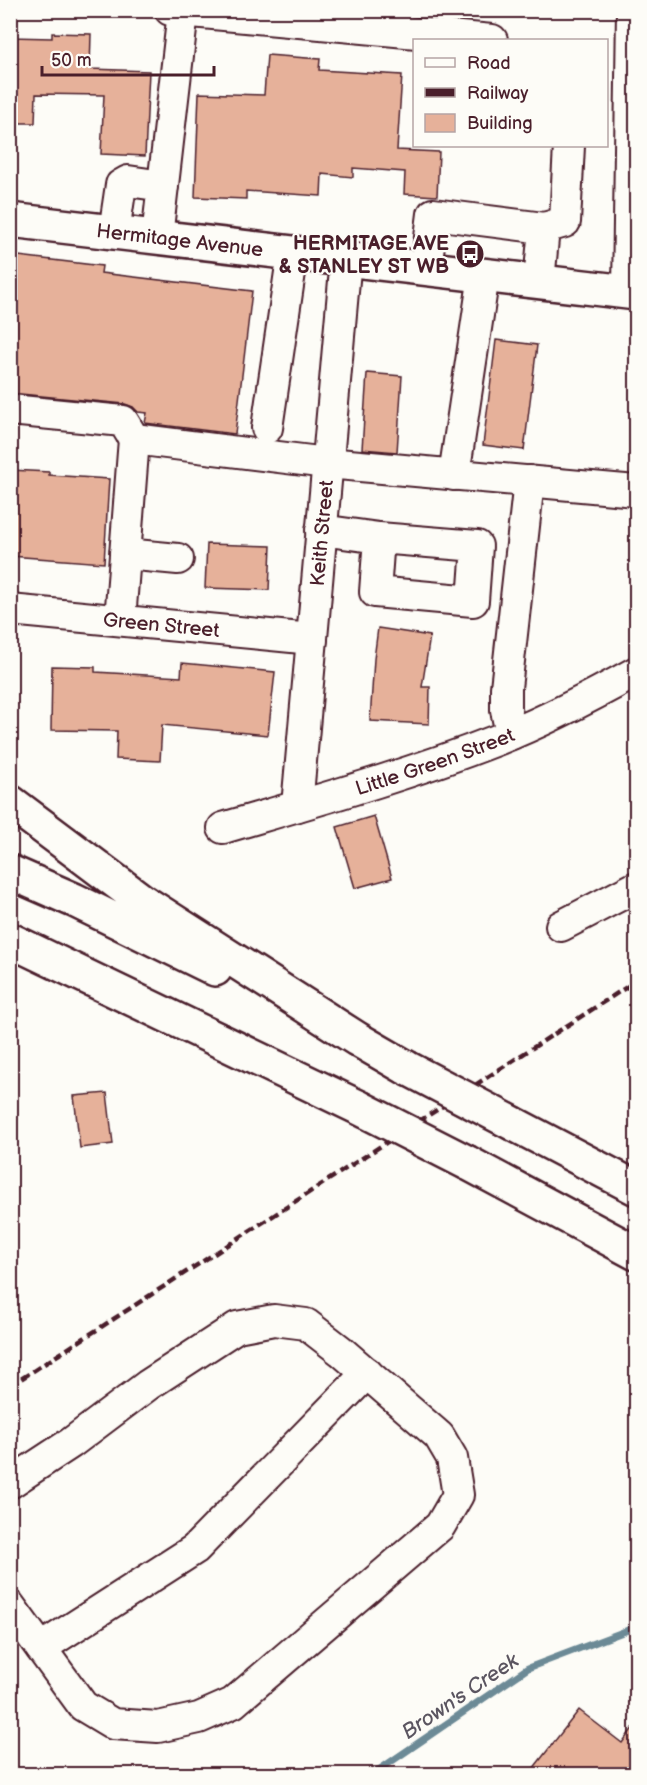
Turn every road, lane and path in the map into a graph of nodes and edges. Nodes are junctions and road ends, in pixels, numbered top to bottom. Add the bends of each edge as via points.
1 (632, 10) edge
2 (176, 11) edge
3 (481, 39) edge
4 (620, 52) edge
5 (569, 147) edge
6 (163, 186) junction
7 (10, 220) edge
8 (633, 222) edge
9 (544, 228) junction
10 (114, 232) junction
11 (157, 237) junction
12 (293, 252) junction
13 (346, 258) junction
14 (426, 268) junction
15 (484, 275) junction
16 (539, 282) junction
17 (632, 293) edge
18 (10, 410) edge
19 (267, 428) dead end
20 (134, 439) junction
21 (327, 464) junction
22 (454, 475) junction
23 (530, 481) junction
24 (636, 491) edge
25 (321, 530) junction
26 (380, 538) dead end
27 (125, 554) junction
28 (178, 559) dead end
29 (10, 610) edge
30 (120, 620) junction
31 (312, 639) junction
32 (636, 672) edge
33 (511, 734) junction
34 (10, 802) edge
35 (297, 806) junction
36 (224, 828) dead end
37 (10, 872) edge
38 (636, 887) edge
39 (561, 926) dead end
40 (10, 940) edge
41 (357, 1039) junction
42 (636, 1188) edge
43 (636, 1253) edge
44 (367, 1373) junction
45 (10, 1483) edge
46 (10, 1606) edge
47 (41, 1648) junction

1 - 4 street
2 - 3 street
2 - 6 street
4 - 8 street
5 - 9 street via 565,222
6 - 10 street via 128,181 121,185
6 - 11 street
7 - 10 main road, Hermitage Avenue
8 - 17 street
9 - 14 street via 433,214
9 - 16 street
10 - 11 main road, Hermitage Avenue
11 - 12 main road, Hermitage Avenue
12 - 13 main road, Hermitage Avenue
12 - 19 street
13 - 14 main road, Hermitage Avenue
13 - 21 street, Keith Street
14 - 15 main road, Hermitage Avenue
15 - 16 main road, Hermitage Avenue
15 - 22 street
16 - 17 main road, Hermitage Avenue
18 - 20 street via 123,421
20 - 21 street
20 - 27 street
21 - 22 street
21 - 25 street, Keith Street
22 - 23 street
23 - 24 street
23 - 33 street via 506,688
25 - 26 street
25 - 31 street, Keith Street
27 - 28 street
27 - 30 street
29 - 30 street, Green Street
30 - 31 street, Green Street
31 - 35 street, Keith Street
32 - 33 street, Little Green Street
33 - 35 street, Little Green Street via 402,774
34 - 41 main road via 142,901
35 - 36 street, Little Green Street
37 - 41 main road
38 - 39 street
40 - 43 main road, bridge via 360,1108
41 - 42 main road, bridge
44 - 45 street via 306,1324 274,1320 237,1327
44 - 47 street via 195,1549
44 - 47 street via 439,1436 452,1458 458,1495 440,1526 233,1702 199,1718 158,1727 113,1724 83,1706
46 - 47 street

